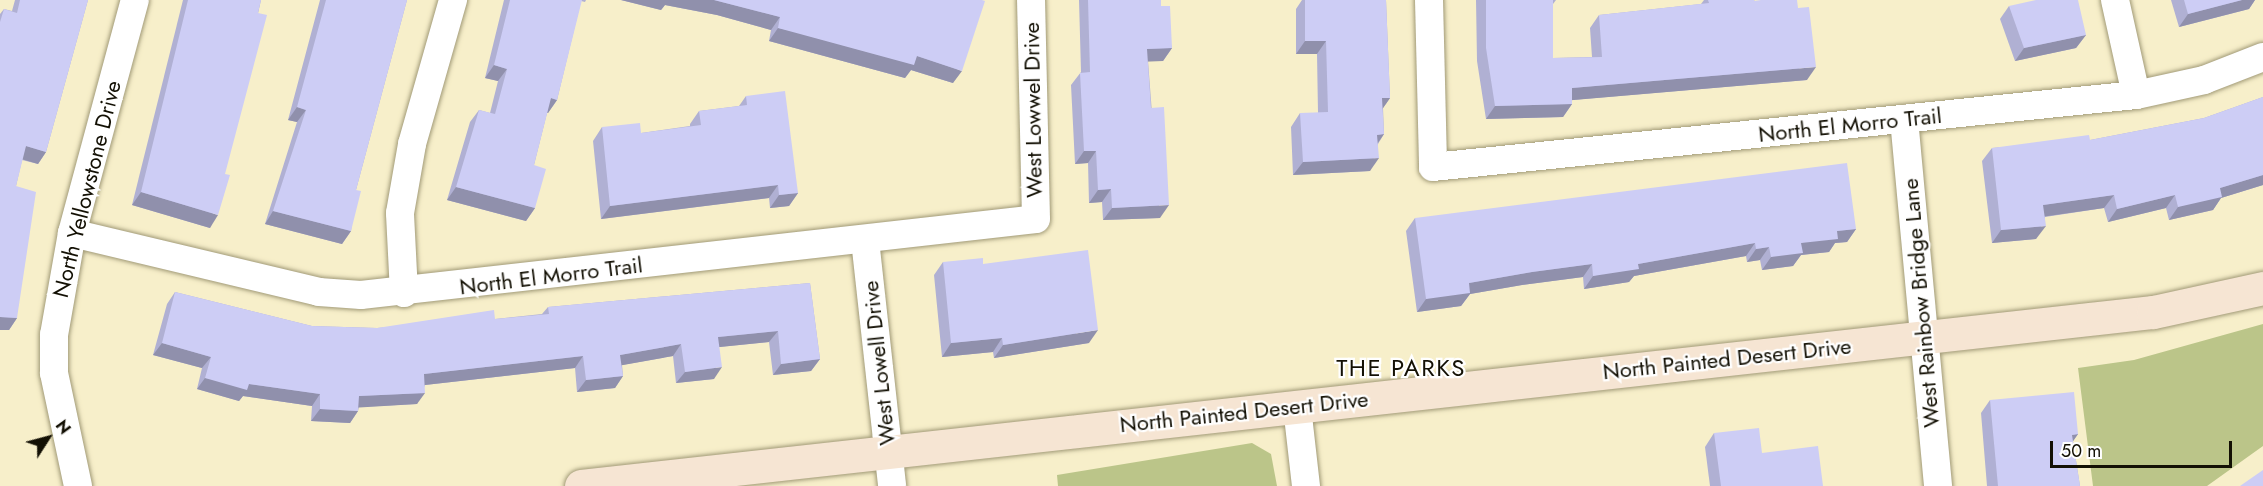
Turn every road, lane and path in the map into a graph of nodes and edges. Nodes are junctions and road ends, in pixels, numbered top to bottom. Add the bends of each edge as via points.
1 (135, 0) edge
2 (453, 0) edge
3 (1030, 0) edge
4 (1429, 0) edge
5 (2115, 0) edge
6 (2263, 57) edge
7 (2136, 95) junction
8 (1904, 119) junction
9 (1036, 219) joint
10 (72, 233) junction
11 (865, 240) junction
12 (2263, 288) edge
13 (404, 293) junction
14 (1924, 337) junction
15 (1297, 406) junction
16 (889, 450) junction
17 (78, 486) edge
18 (581, 486) edge
19 (892, 486) edge
20 (1306, 486) edge
21 (1938, 486) edge

1 - 10 street, North Yellowstone Drive
2 - 13 street via 412,144 400,213
3 - 9 street, West Lowwel Drive
4 - 8 street, North El Morro Trail via 1432,166
5 - 7 street
6 - 7 street, North El Morro Trail via 2204,80
7 - 8 street, North El Morro Trail
8 - 14 street, West Rainbow Bridge Lane
9 - 11 street, North El Morro Trail
10 - 13 street, North El Morro Trail via 319,292
10 - 17 street, North Yellowstone Drive via 59,297 54,373
11 - 13 street, North El Morro Trail
11 - 16 street, West Lowell Drive
12 - 14 street, North Painted Desert Drive via 2152,312
14 - 15 street, North Painted Desert Drive
14 - 21 street, West Rainbow Bridge Lane
15 - 16 street, North Painted Desert Drive
15 - 20 street
16 - 18 street, North Painted Desert Drive
16 - 19 street, West Lowell Drive

